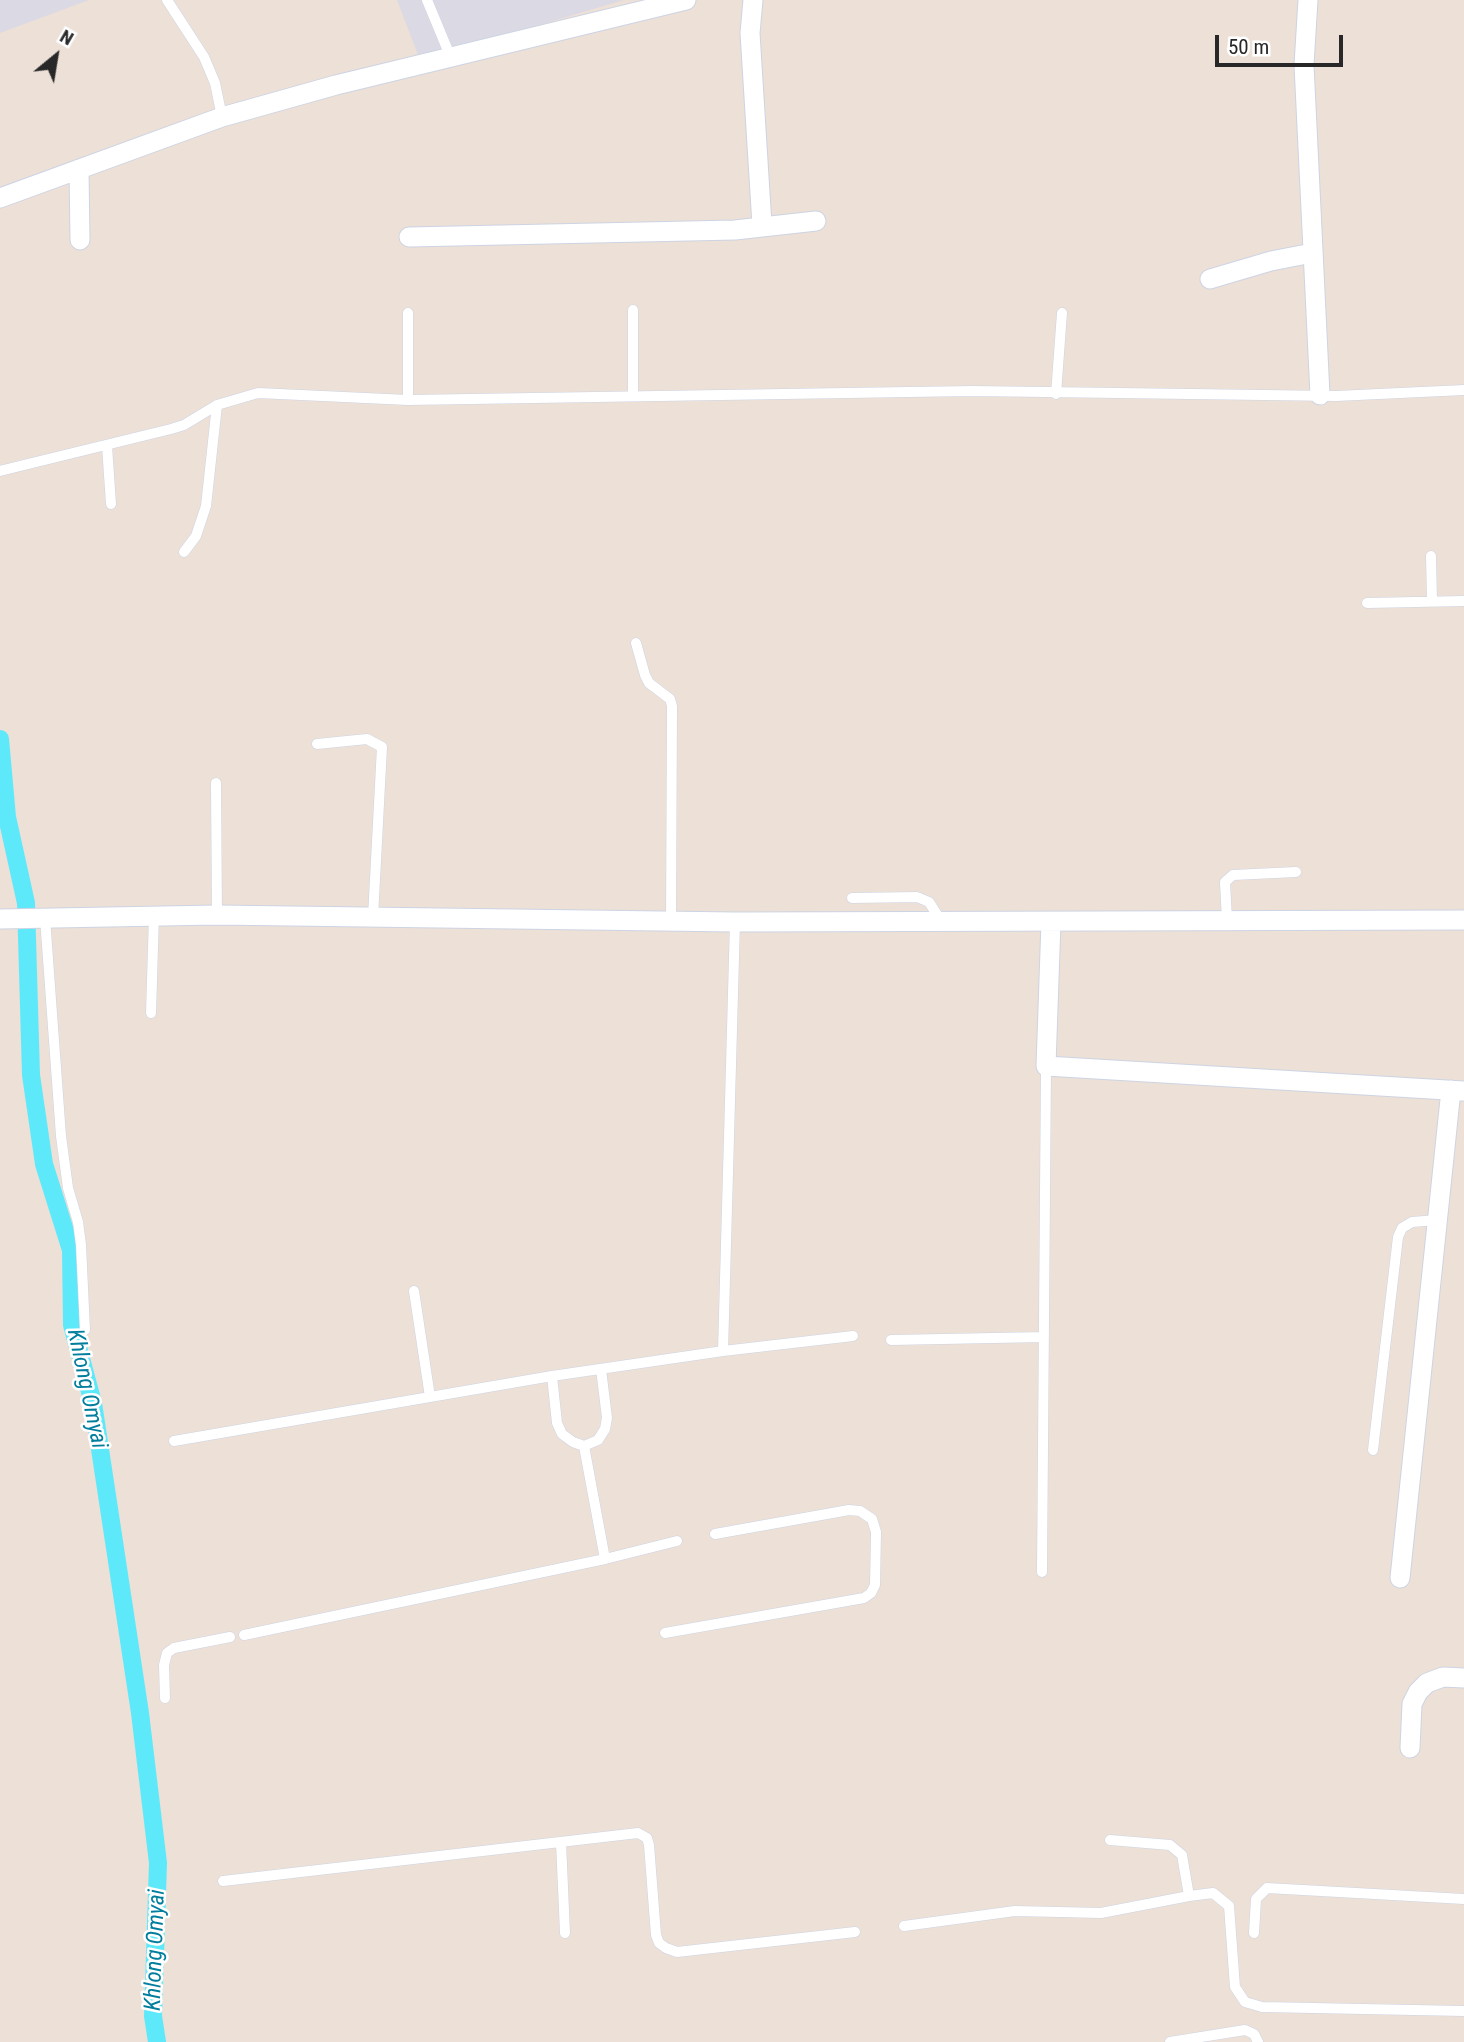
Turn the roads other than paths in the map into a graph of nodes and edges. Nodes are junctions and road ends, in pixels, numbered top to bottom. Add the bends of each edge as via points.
1 (167, 0) edge
2 (427, 0) edge
3 (686, 0) edge
4 (753, 0) edge
5 (1308, 0) edge
6 (451, 59) junction
7 (222, 117) junction
8 (79, 169) junction
9 (0, 198) edge
10 (816, 221) dead end
11 (762, 225) junction
12 (410, 237) dead end
13 (80, 240) dead end
14 (1312, 253) junction
15 (1210, 279) dead end
16 (632, 310) dead end
17 (408, 313) dead end
18 (1062, 313) dead end
19 (1464, 390) edge
20 (1056, 394) junction
21 (633, 396) junction
22 (1320, 396) junction
23 (408, 400) junction
24 (217, 405) junction
25 (107, 446) junction
26 (1, 470) edge
27 (111, 504) dead end
28 (184, 552) dead end
29 (1431, 556) dead end
30 (1432, 601) junction
31 (1464, 601) edge
32 (1367, 603) dead end
33 (636, 643) dead end
34 (317, 744) dead end
35 (216, 783) dead end
36 (1296, 872) dead end
37 (852, 898) dead end
38 (154, 915) junction
39 (217, 915) junction
40 (373, 917) junction
41 (6, 918) edge
42 (41, 918) junction
43 (671, 920) junction
44 (1227, 920) junction
45 (1464, 920) edge
46 (941, 921) junction
47 (735, 922) junction
48 (1051, 922) junction
49 (151, 1013) dead end
50 (1046, 1066) junction
51 (1457, 1091) edge
52 (1437, 1220) junction
53 (414, 1291) dead end
54 (85, 1330) dead end
55 (853, 1336) dead end
56 (1044, 1336) junction
57 (891, 1340) dead end
58 (723, 1351) junction
59 (601, 1369) junction
60 (552, 1377) junction
61 (430, 1397) junction
62 (174, 1441) dead end
63 (584, 1446) junction
64 (1373, 1450) dead end
65 (715, 1534) dead end
66 (677, 1541) dead end
67 (605, 1559) junction
68 (1042, 1572) dead end
69 (1400, 1578) dead end
70 (665, 1633) dead end
71 (244, 1634) dead end
72 (230, 1637) dead end
73 (1464, 1678) edge
74 (165, 1698) dead end
75 (1410, 1748) dead end
76 (1110, 1840) dead end
77 (561, 1842) junction
78 (222, 1881) dead end
79 (1189, 1896) junction
80 (1464, 1899) edge
81 (904, 1926) dead end
82 (855, 1932) dead end
83 (565, 1933) dead end
84 (1254, 1933) dead end
85 (1464, 2011) edge
86 (1170, 2042) edge
87 (1258, 2042) edge

1 - 7 lane via 204,57
2 - 6 lane
3 - 6 street
4 - 11 street via 750,33
5 - 14 street via 1304,65
6 - 7 street
7 - 8 street
8 - 9 street
8 - 13 street
10 - 11 street
11 - 12 street via 735,230
14 - 15 street
14 - 22 street
16 - 21 lane
17 - 23 lane
18 - 20 lane
19 - 22 lane
20 - 21 lane
20 - 22 lane
21 - 23 lane
23 - 24 lane via 257,393
24 - 25 lane via 184,425
24 - 28 lane via 206,506 196,536
25 - 26 lane
25 - 27 lane
29 - 30 lane
30 - 31 lane
30 - 32 lane
33 - 43 lane via 649,683 670,699 672,706
34 - 40 lane via 367,739 382,747
35 - 39 lane
36 - 44 lane via 1233,875 1225,882
37 - 46 lane via 917,897 929,902
38 - 39 street
38 - 42 street
38 - 49 lane
39 - 40 street
40 - 43 street
41 - 42 street
42 - 54 lane via 61,1136 81,1245
43 - 47 street
44 - 45 street
44 - 48 street
46 - 47 street
46 - 48 street
47 - 58 lane
48 - 50 street
50 - 51 street
50 - 56 lane
51 - 52 street
52 - 64 lane via 1412,1222 1398,1237
52 - 69 street
53 - 61 lane
55 - 58 lane
56 - 57 lane
56 - 68 lane
58 - 59 lane
59 - 60 lane
59 - 63 lane via 605,1429 598,1440
60 - 61 lane
60 - 63 lane via 562,1434
61 - 62 lane
63 - 67 lane
65 - 70 lane via 860,1511 872,1519 876,1532 875,1585 864,1598
66 - 67 lane
67 - 71 lane
72 - 74 lane via 167,1653
73 - 75 street via 1443,1677 1418,1692 1412,1704
76 - 79 lane via 1170,1845 1182,1854
77 - 78 lane
77 - 82 lane via 638,1833 647,1838 656,1935 659,1942 677,1952
77 - 83 lane
79 - 81 lane via 1101,1913 1015,1911
79 - 85 lane via 1213,1893 1229,1906 1234,1987 1245,2002 1262,2007
80 - 84 lane via 1267,1888 1256,1899
86 - 87 lane via 1245,2030

